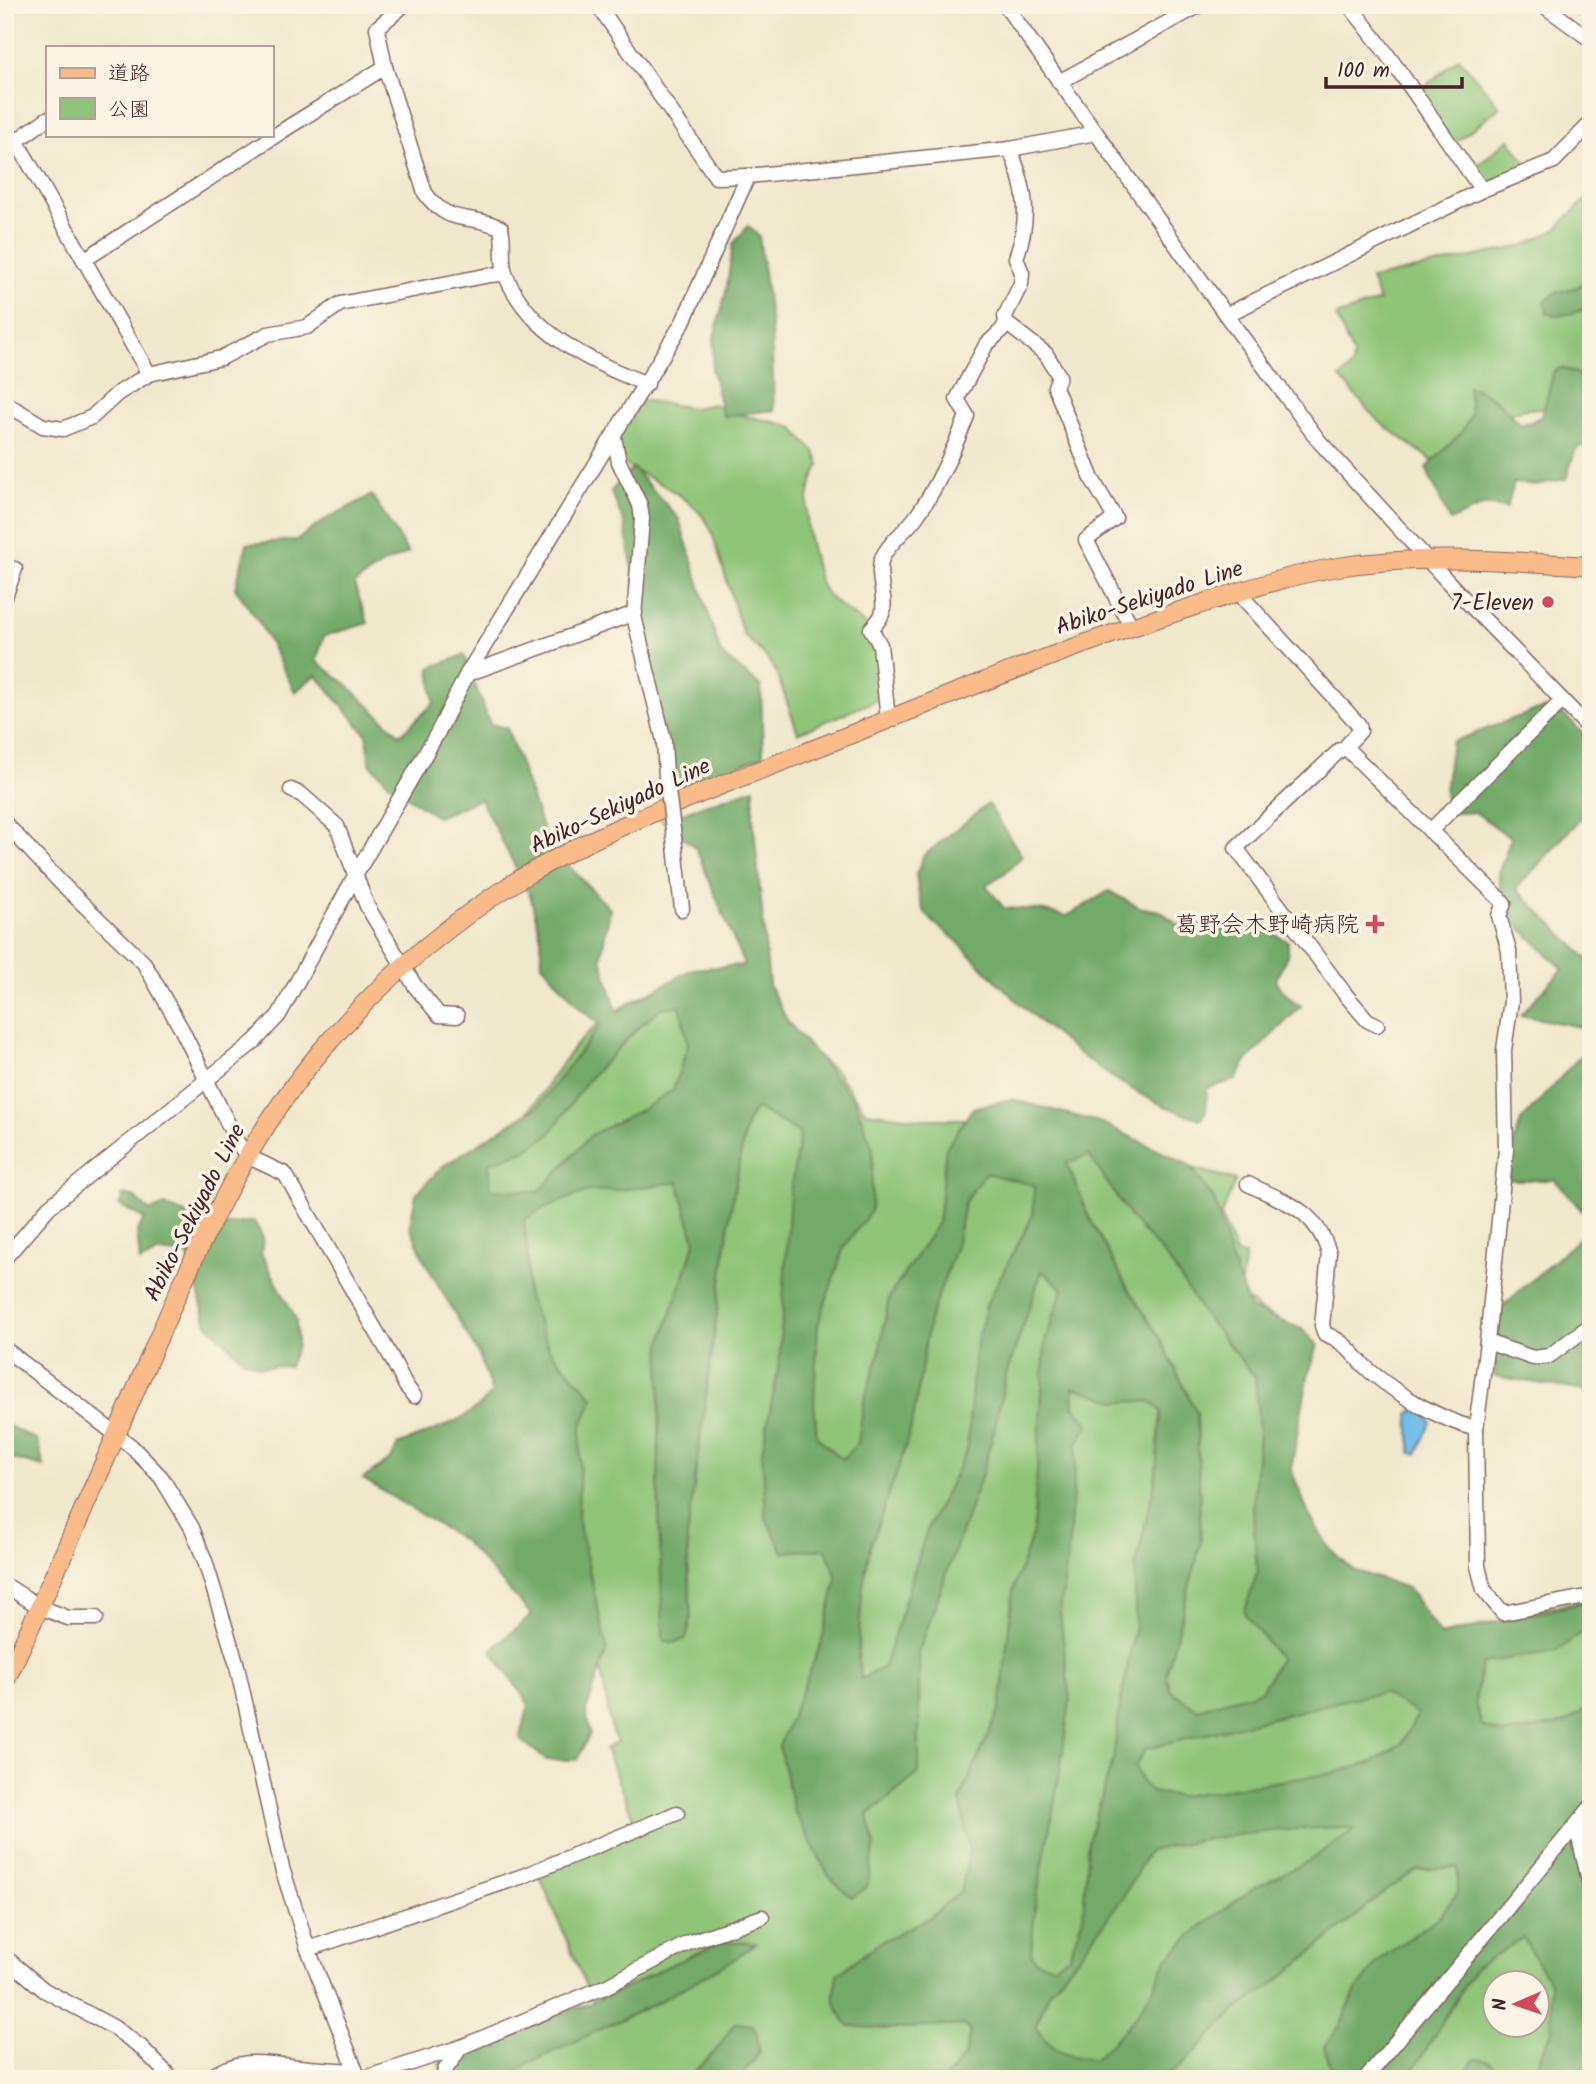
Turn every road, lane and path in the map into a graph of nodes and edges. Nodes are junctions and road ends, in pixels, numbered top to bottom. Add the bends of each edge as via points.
1 (404, 5) edge
2 (598, 5) edge
3 (1004, 5) edge
4 (1200, 5) edge
5 (1349, 5) edge
6 (1543, 5) edge
7 (1591, 40) edge
8 (385, 66) junction
9 (1059, 82) junction
10 (46, 120) edge
11 (1591, 123) edge
12 (1096, 133) junction
13 (273, 136) edge
14 (273, 136) edge
15 (11, 146) edge
16 (1010, 149) junction
17 (748, 176) junction
18 (1482, 190) junction
19 (84, 260) junction
20 (505, 274) junction
21 (1226, 315) junction
22 (1006, 323) junction
23 (149, 374) junction
24 (647, 384) junction
25 (5, 403) edge
26 (614, 437) junction
27 (1428, 559) junction
28 (1591, 566) edge
29 (15, 569) dead end
30 (1240, 591) junction
31 (5, 597) edge
32 (635, 613) junction
33 (1131, 626) junction
34 (467, 674) junction
35 (1562, 701) junction
36 (888, 719) junction
37 (1591, 730) edge
38 (1348, 748) junction
39 (291, 790) dead end
40 (5, 823) edge
41 (1430, 831) junction
42 (356, 874) junction
43 (682, 909) dead end
44 (405, 966) junction
45 (457, 1016) dead end
46 (1377, 1025) dead end
47 (205, 1080) junction
48 (247, 1156) junction
49 (1248, 1184) dead end
50 (5, 1258) edge
51 (1591, 1325) edge
52 (1487, 1342) junction
53 (5, 1349) edge
54 (414, 1396) dead end
55 (1476, 1429) junction
56 (117, 1433) junction
57 (5, 1585) edge
58 (1591, 1596) edge
59 (40, 1607) junction
60 (96, 1618) dead end
61 (5, 1682) edge
62 (1591, 1807) edge
63 (677, 1813) dead end
64 (1576, 1825) junction
65 (1591, 1889) edge
66 (762, 1917) dead end
67 (308, 1950) junction
68 (5, 1958) edge
69 (461, 2047) junction
70 (359, 2076) edge
71 (172, 2079) edge
72 (208, 2079) edge
73 (443, 2079) edge
74 (1365, 2079) edge

1 - 8 street via 377,28
2 - 17 street via 716,177
3 - 9 street
4 - 9 street
5 - 18 street
6 - 7 street
8 - 13 street
8 - 20 street via 425,194 435,207 453,217 501,228
9 - 12 street
10 - 15 street
11 - 18 street via 1554,161
12 - 16 street
12 - 21 street
14 - 19 street
15 - 19 street
16 - 17 street
16 - 22 street via 1026,214 1016,258 1023,273 1021,284
17 - 24 street via 683,323
18 - 21 street
19 - 23 street
20 - 23 street via 340,304 307,327 268,334 221,358
20 - 24 street via 522,305 571,349
21 - 27 street via 1319,441
22 - 33 street via 1046,354 1059,376 1055,387 1060,400 1092,479 1115,518 1086,540
22 - 36 street via 986,345 957,399 967,416 951,456 914,520 890,543 880,561 884,610 871,629 880,645
23 - 25 street via 92,417 63,429 43,426
24 - 26 street
26 - 32 street via 642,519
26 - 34 street
27 - 28 main road, Abiko-Sekiyado Line
27 - 30 main road, Abiko-Sekiyado Line via 1333,568
27 - 35 street
29 - 31 street
30 - 33 main road, Abiko-Sekiyado Line
30 - 38 street via 1359,725
32 - 34 street
32 - 43 street, bridge via 664,741
33 - 36 main road, Abiko-Sekiyado Line
34 - 42 street
35 - 37 street
35 - 41 street
36 - 44 main road, Abiko-Sekiyado Line via 660,808 590,841 510,886
38 - 41 street
38 - 46 street via 1340,750 1236,848 1345,994
39 - 42 street via 337,826
40 - 47 street via 144,963
41 - 52 street via 1504,903 1499,916 1509,951 1511,1001 1504,1050 1506,1149
42 - 44 street via 367,906
42 - 47 street via 279,1015 255,1041
44 - 45 street via 439,1014
44 - 48 main road, Abiko-Sekiyado Line via 320,1052
47 - 48 street
47 - 50 street via 49,1207
48 - 54 street via 285,1174
48 - 56 main road, Abiko-Sekiyado Line via 186,1277
49 - 55 street via 1307,1213 1326,1242 1325,1334 1337,1339 1394,1389 1443,1417
51 - 52 street via 1549,1356 1533,1359
52 - 55 street
53 - 56 street
55 - 58 street via 1478,1566 1484,1590 1503,1613
56 - 59 main road, Abiko-Sekiyado Line
56 - 67 street via 169,1488 205,1561 236,1662 282,1868
57 - 59 street
59 - 60 street via 68,1618
59 - 61 main road, Abiko-Sekiyado Line
62 - 64 street
63 - 67 street via 523,1876
64 - 65 street
64 - 74 street
66 - 69 street via 690,1942 607,1986
67 - 70 street
68 - 71 street via 44,1990 141,2047
69 - 70 street
69 - 73 street
70 - 72 street via 262,2062 226,2067

